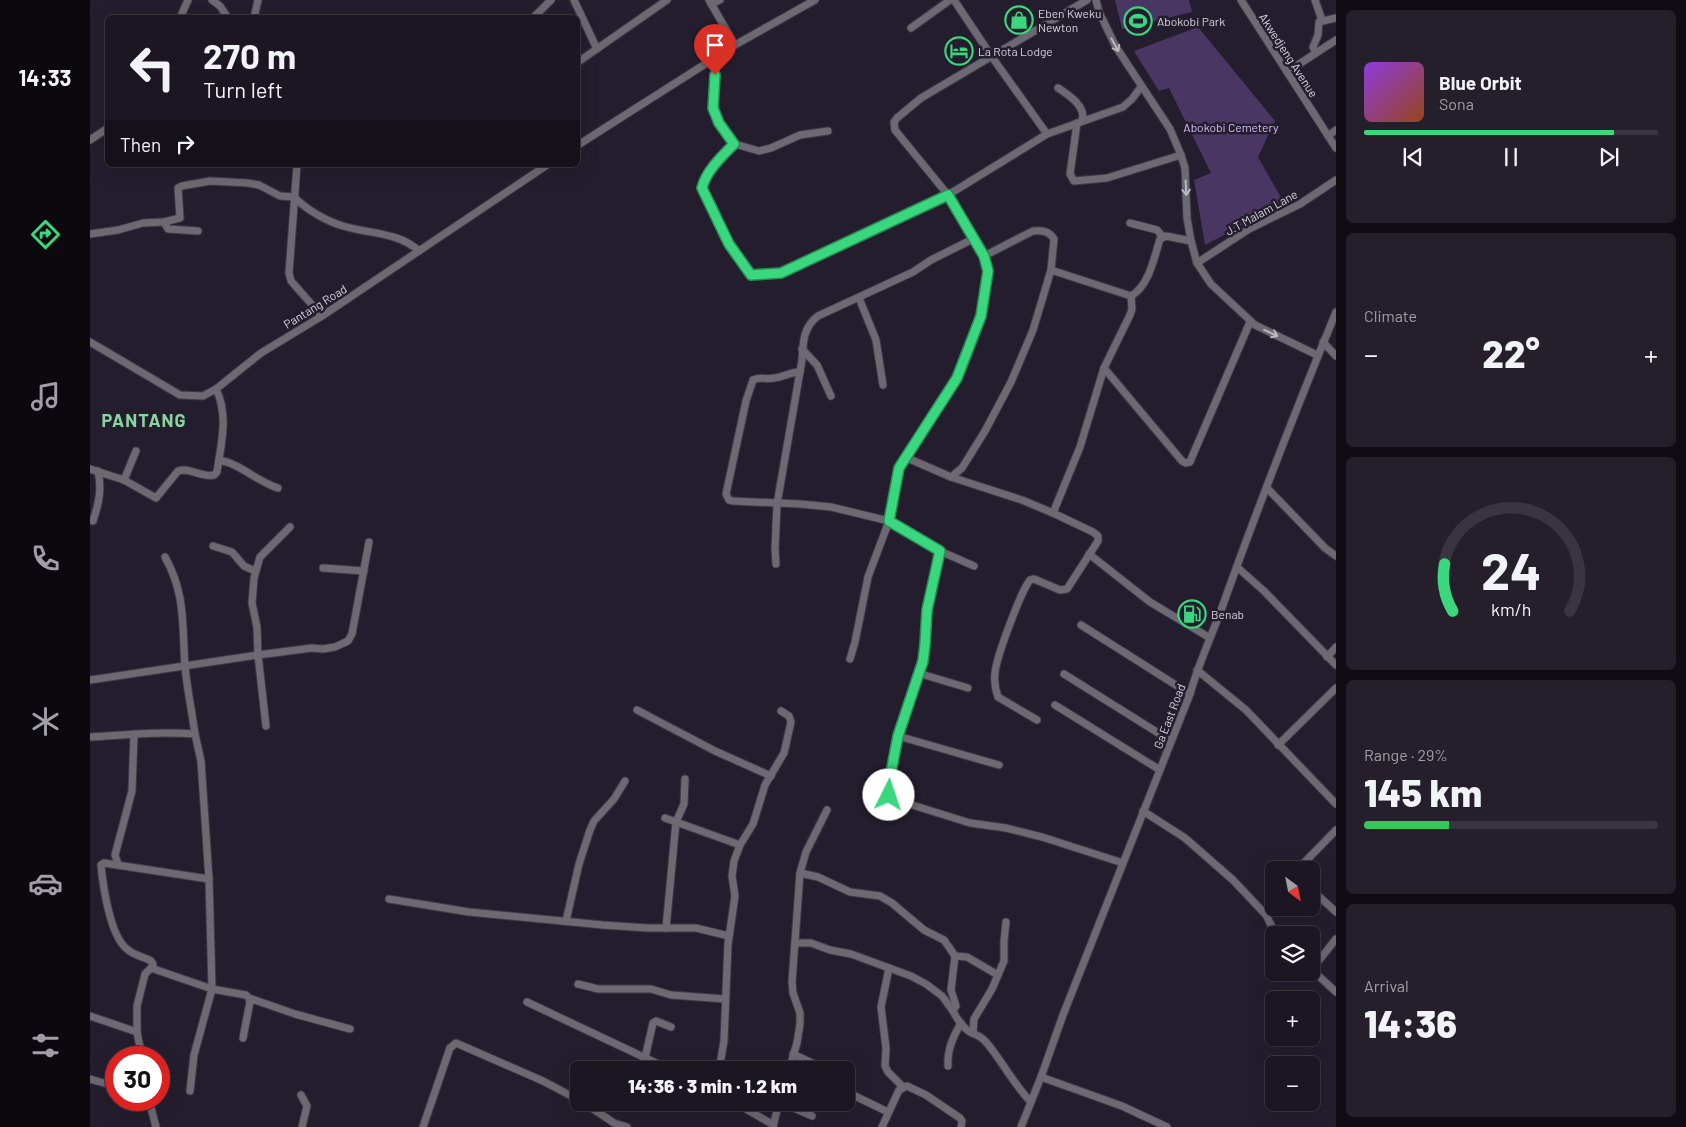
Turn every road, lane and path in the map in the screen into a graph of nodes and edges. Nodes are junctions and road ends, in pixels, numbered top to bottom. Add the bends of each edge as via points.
1 (188, 0) edge
2 (212, 0) edge
3 (258, 0) edge
4 (551, 0) edge
5 (574, 0) edge
6 (667, 0) edge
7 (720, 0) edge
8 (816, 0) edge
9 (950, 0) edge
10 (954, 0) edge
11 (1086, 0) edge
12 (1096, 0) edge
13 (1240, 0) edge
14 (1315, 0) edge
15 (710, 2) edge
16 (181, 15) edge
17 (226, 15) edge
18 (255, 15) edge
19 (536, 15) edge
20 (1336, 18) edge
21 (1322, 20) junction
22 (911, 28) dead end
23 (1336, 40) edge
24 (735, 45) junction
25 (597, 49) junction
26 (1316, 53) junction
27 (992, 57) junction
28 (716, 58) junction
29 (580, 61) edge
30 (1287, 72) junction
31 (1141, 87) junction
32 (1058, 88) dead end
33 (1080, 122) junction
34 (105, 130) edge
35 (1336, 130) edge
36 (828, 131) dead end
37 (1047, 134) junction
38 (1328, 136) junction
39 (90, 140) edge
40 (580, 143) edge
41 (734, 144) junction
42 (1336, 148) edge
43 (1182, 155) junction
44 (297, 167) edge
45 (544, 167) edge
46 (1336, 180) edge
47 (948, 195) junction
48 (294, 197) junction
49 (164, 222) junction
50 (1130, 223) dead end
51 (198, 231) dead end
52 (90, 234) edge
53 (1163, 237) junction
54 (975, 238) junction
55 (1191, 241) junction
56 (419, 251) junction
57 (984, 256) junction
58 (1197, 263) junction
59 (1051, 270) junction
60 (1131, 296) junction
61 (859, 298) junction
62 (1336, 312) edge
63 (322, 316) junction
64 (1250, 322) junction
65 (90, 342) edge
66 (1323, 342) junction
67 (802, 350) junction
68 (1317, 355) junction
69 (1336, 356) edge
70 (1104, 368) junction
71 (800, 372) junction
72 (884, 385) dead end
73 (216, 389) junction
74 (831, 396) dead end
75 (136, 451) dead end
76 (905, 457) junction
77 (219, 460) junction
78 (90, 469) edge
79 (98, 471) junction
80 (951, 477) junction
81 (124, 480) junction
82 (278, 488) dead end
83 (1267, 488) junction
84 (778, 504) junction
85 (1053, 513) junction
86 (93, 521) dead end
87 (889, 521) junction
88 (290, 527) dead end
89 (369, 542) dead end
90 (213, 546) dead end
91 (940, 551) junction
92 (1089, 554) junction
93 (1336, 556) edge
94 (165, 557) dead end
95 (776, 564) dead end
96 (974, 566) dead end
97 (1237, 567) junction
98 (323, 568) dead end
99 (255, 571) junction
100 (364, 571) junction
101 (1081, 624) dead end
102 (1210, 638) junction
103 (1336, 647) edge
104 (258, 655) junction
105 (1327, 657) junction
106 (850, 659) dead end
107 (1336, 665) edge
108 (185, 667) junction
109 (1197, 670) junction
110 (918, 673) junction
111 (1064, 674) dead end
112 (90, 680) edge
113 (968, 688) dead end
114 (1336, 688) edge
115 (1190, 694) junction
116 (1055, 705) dead end
117 (637, 710) dead end
118 (781, 711) dead end
119 (1036, 720) dead end
120 (266, 726) dead end
121 (134, 734) junction
122 (195, 734) junction
123 (898, 736) junction
124 (90, 737) edge
125 (1171, 741) junction
126 (1278, 745) junction
127 (998, 765) dead end
128 (1160, 770) junction
129 (771, 776) junction
130 (684, 779) dead end
131 (625, 781) dead end
132 (1336, 804) edge
133 (826, 810) dead end
134 (1144, 811) junction
135 (665, 818) dead end
136 (676, 822) junction
137 (1336, 831) edge
138 (740, 844) junction
139 (1306, 861) edge
140 (1123, 863) junction
141 (118, 864) junction
142 (800, 873) junction
143 (209, 879) junction
144 (1320, 898) edge
145 (389, 899) dead end
146 (1336, 912) edge
147 (566, 921) junction
148 (1006, 922) dead end
149 (1272, 926) edge
150 (666, 928) junction
151 (730, 936) junction
152 (1336, 939) edge
153 (795, 943) junction
154 (955, 956) junction
155 (1320, 959) dead end
156 (151, 968) junction
157 (889, 968) junction
158 (998, 975) junction
159 (1320, 977) edge
160 (578, 984) dead end
161 (212, 989) junction
162 (1336, 992) edge
163 (249, 998) junction
164 (725, 999) junction
165 (527, 1002) dead end
166 (953, 1011) junction
167 (90, 1016) edge
168 (961, 1023) junction
169 (671, 1027) dead end
170 (350, 1030) dead end
171 (137, 1032) junction
172 (974, 1033) junction
173 (243, 1038) dead end
174 (140, 1046) edge
175 (793, 1054) junction
176 (645, 1058) junction
177 (652, 1061) edge
178 (721, 1061) edge
179 (791, 1061) edge
180 (808, 1061) edge
181 (948, 1066) dead end
182 (1042, 1077) junction
183 (90, 1079) edge
184 (105, 1083) edge
185 (903, 1087) junction
186 (190, 1091) dead end
187 (301, 1095) dead end
188 (570, 1095) edge
189 (855, 1096) edge
190 (1030, 1101) junction
191 (152, 1111) edge
192 (595, 1111) edge
193 (748, 1111) edge
194 (776, 1111) edge
195 (800, 1111) edge
196 (888, 1112) junction
197 (812, 1116) dead end
198 (613, 1125) edge
199 (772, 1126) edge
200 (156, 1127) edge
201 (302, 1127) edge
202 (423, 1127) edge
203 (627, 1127) edge
204 (882, 1127) edge
205 (961, 1127) edge
206 (1021, 1127) edge
207 (1167, 1127) edge

1 - 16 street
2 - 17 street
3 - 18 street
4 - 19 street
5 - 25 street
6 - 25 street
7 - 15 street
8 - 24 street
9 - 22 street
10 - 27 street
11 - 27 street
12 -> 31 street via 1112,40
13 - 30 street, Akwedjeng Avenue
14 - 21 street
15 - 24 street
20 - 21 street
21 - 26 street via 1317,24 1318,35 1312,47
23 - 26 street
24 - 28 street
25 - 29 street
26 - 30 street
27 - 37 street
27 - 47 street via 921,98 894,122 895,130
28 - 40 street
28 - 41 street via 713,108
30 - 38 street, Akwedjeng Avenue
31 - 33 street via 1123,107
31 - 43 street via 1170,129
32 - 33 street via 1076,101 1084,119
33 - 37 street
33 - 43 street via 1070,174 1074,181 1107,178
34 - 39 street
35 - 38 street
36 - 41 street via 800,135 759,151
37 - 47 street
38 - 42 street, Akwedjeng Avenue
41 - 47 street via 720,158 702,188 729,244 751,275 781,273
43 -> 55 street
44 - 48 street
45 - 56 street, Pantang Road
46 - 58 street, J.T Malam Lane via 1300,204 1249,229
47 - 54 street
48 - 49 street via 280,196 248,183 210,182 182,186 178,188 180,218
48 - 56 street via 336,224 391,236
48 - 63 street via 289,273 291,281
49 - 51 street via 168,228
49 - 52 street
50 - 53 street via 1157,230
53 - 55 street
53 - 60 street via 1142,284
54 - 57 street
54 - 61 street
55 - 58 street
56 - 63 street, Pantang Road
57 - 59 street via 1040,230 1051,233 1054,239
57 - 76 street via 988,271 981,316 957,378
58 - 64 street via 1211,284
59 - 60 street
59 - 80 street via 1033,330 1011,382 962,468
60 - 70 street via 1130,315
61 - 67 street via 812,320
61 - 72 street via 876,340
62 - 66 street, Ga East Road
63 - 73 street, Pantang Road via 261,353
64 -> 68 street
64 - 70 street via 1190,462 1182,461
65 - 73 street, Pantang Road via 180,395 203,396
66 - 68 street, Ga East Road
66 - 69 street
67 - 71 street
67 - 74 street via 817,365
68 - 83 street, Ga East Road
70 - 85 street via 1080,447
71 - 84 street
71 - 84 street via 753,380 726,494 733,501
73 - 77 street via 223,423
75 - 81 street
76 - 80 street
76 - 87 street via 897,473
77 - 81 street via 217,472 211,476 191,470 178,471 156,498
77 - 82 street via 232,463
78 - 79 street
79 - 81 street
79 - 86 street via 101,485
80 - 85 street
83 - 93 street
83 - 97 street, Ga East Road
84 - 87 street via 831,507
84 - 95 street
85 - 92 street via 1098,536
87 - 91 street
87 - 106 street via 868,577
88 - 99 street via 260,557
89 - 100 street
90 - 99 street via 232,552 244,566
91 - 96 street
91 - 110 street via 927,610 923,661
92 - 102 street via 1150,602
92 - 119 street via 1067,589 1030,580 998,659 995,671 998,696
94 - 108 street via 179,586
97 - 102 street, Ga East Road
97 - 105 street
98 - 100 street
99 - 104 street via 252,603
100 - 104 street via 348,641 335,647
101 - 115 street
102 - 109 street, Ga East Road
103 - 105 street
104 - 108 street
104 - 120 street
105 - 107 street
108 - 112 street
108 - 122 street
109 - 115 street, Ga East Road
109 - 126 street via 1246,710
110 - 113 street
110 - 123 street
111 - 125 street
114 - 126 street
115 - 125 street, Ga East Road
116 - 128 street
117 - 129 street
118 - 129 street via 789,716 791,722 784,753
121 - 122 street
121 - 124 street
121 - 141 street via 132,792 115,855
122 - 143 street via 201,761
123 - 127 street
123 - 140 street via 888,788 893,799 970,823 1042,837
125 - 128 street, Ga East Road
126 - 132 street
128 - 134 street, Ga East Road
129 - 138 street via 753,824
130 - 136 street via 684,804
131 - 147 street via 590,830
133 - 142 street
134 - 140 street, Ga East Road
134 - 149 street via 1185,838 1233,880 1266,915
135 - 136 street
136 - 138 street
136 - 150 street
137 - 139 street
138 - 151 street via 732,876 735,896
140 - 182 street, Ga East Road
141 - 143 street
141 - 156 street via 104,862 101,865 112,922 127,950 151,961
142 - 153 street
142 - 154 street via 818,877 850,892 880,896 924,930 944,940
143 - 161 street
144 - 146 street
145 - 147 street via 469,912
147 - 150 street
148 - 158 street via 1004,961
150 - 151 street via 696,928
151 - 164 street
152 - 155 street
153 - 157 street via 811,943
153 - 175 street via 792,993 800,1013
154 - 158 street via 967,958
154 - 166 street via 951,981 956,1006
156 - 161 street
156 - 171 street via 144,974 137,1006
157 - 166 street via 926,984 945,999
157 - 185 street via 881,1007 885,1066
158 - 172 street via 974,1019
159 - 162 street
160 - 164 street via 598,989 651,990 671,995
161 - 163 street
161 - 186 street via 194,1055
163 - 170 street
163 - 173 street
164 - 178 street
165 - 176 street
166 - 168 street
167 - 171 street
168 - 172 street
168 - 181 street via 948,1051
169 - 176 street via 654,1023
171 - 174 street
172 - 190 street via 988,1044
175 - 179 street
175 - 180 street
176 - 177 street
182 - 190 street, Ga East Road
182 - 207 street via 1122,1106
183 - 184 street
185 - 196 street
185 - 205 street via 926,1095 960,1118
187 - 201 street via 307,1106
188 - 202 street via 456,1043 450,1048
189 - 196 street
190 - 206 street, Ga East Road
191 - 200 street
192 - 198 street
193 - 199 street
194 - 199 street
195 - 197 street
196 - 204 street
198 - 203 street

